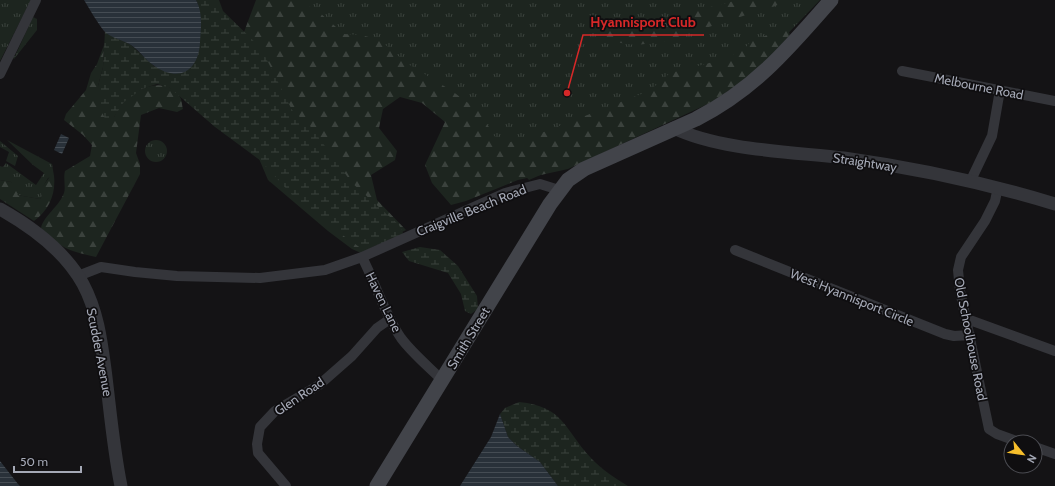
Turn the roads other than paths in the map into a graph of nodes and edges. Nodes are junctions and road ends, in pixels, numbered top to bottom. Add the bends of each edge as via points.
1 (36, 0) edge
2 (831, 0) edge
3 (902, 70) dead end
4 (0, 74) edge
5 (1000, 90) junction
6 (1055, 102) edge
7 (674, 128) junction
8 (971, 180) junction
9 (998, 187) junction
10 (559, 190) junction
11 (1055, 204) edge
12 (0, 209) edge
13 (735, 250) dead end
14 (362, 257) junction
15 (78, 276) junction
16 (390, 319) junction
17 (967, 319) junction
18 (970, 335) junction
19 (1055, 351) edge
20 (442, 380) junction
21 (1003, 436) edge
22 (1043, 450) edge
23 (1055, 454) edge
24 (122, 486) edge
25 (286, 486) edge
26 (377, 486) edge

1 - 4 street
2 - 7 main road via 759,78 714,110
3 - 5 street, Melbourne Road
5 - 6 street, Melbourne Road
5 - 8 street via 992,136
7 - 8 street, Straightway via 704,139 846,158
7 - 10 main road via 584,169
8 - 9 street, Straightway
9 - 11 street, Straightway
9 - 17 street, Old Schoolhouse Road via 988,216 958,264 960,291
10 - 14 street, Craigville Beach Road via 540,184 505,193
10 - 20 main road, Smith Street
12 - 15 street, Scudder Avenue via 46,241
13 - 18 street, West Hyannisport Circle via 945,334
14 - 15 street, Craigville Beach Road via 325,270 278,277 177,276 106,267 96,268
14 - 16 street, Haven Lane via 376,283
15 - 24 street, Scudder Avenue via 97,319 111,410 115,456
16 - 20 street, Haven Lane via 402,338
16 - 25 street, Glen Road via 377,328 352,356 319,385 275,411 260,427 258,453
17 - 18 street, Old Schoolhouse Road
17 - 19 street
18 - 21 street, Old Schoolhouse Road via 988,429
20 - 26 main road, Smith Street
22 - 23 street

